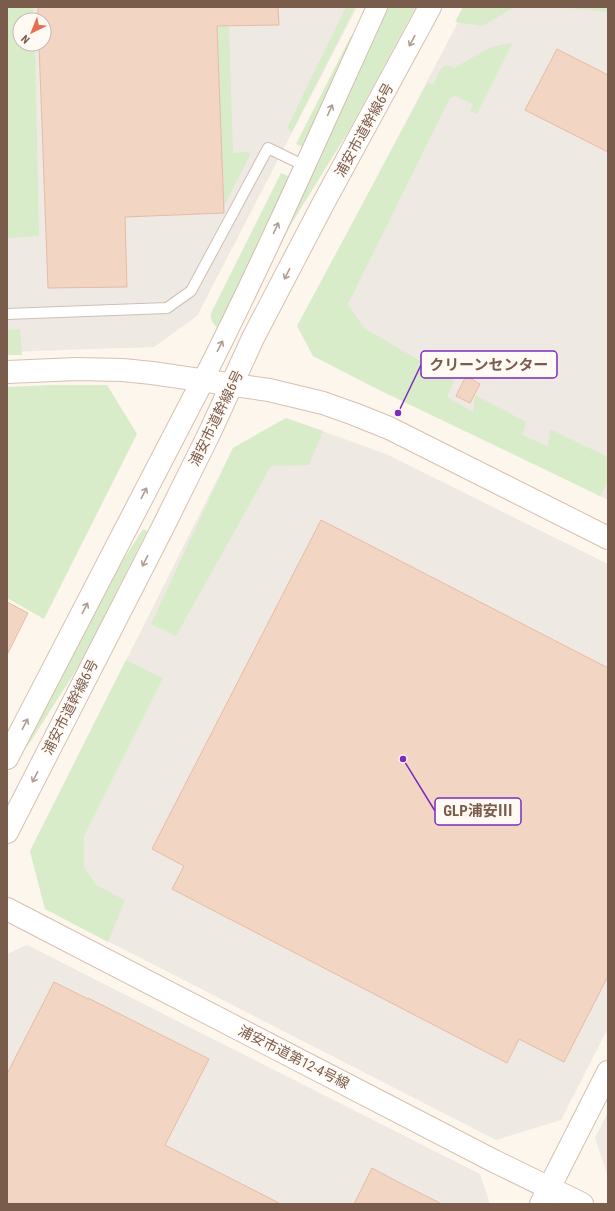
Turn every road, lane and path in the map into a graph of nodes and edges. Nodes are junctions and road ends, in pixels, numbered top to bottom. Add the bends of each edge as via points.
1 (377, 7) edge
2 (430, 7) edge
3 (305, 166) junction
4 (7, 314) edge
5 (7, 372) edge
6 (203, 380) junction
7 (232, 385) junction
8 (608, 538) edge
9 (7, 758) edge
10 (7, 832) edge
11 (7, 909) edge
12 (608, 1072) edge
13 (545, 1196) edge
14 (582, 1204) edge

3 -> 1 street, 浦安市道幹線6号
2 -> 7 street, 浦安市道幹線6号 via 321,209
3 - 4 lane via 268,148 191,291 167,308
6 -> 3 street, 浦安市道幹線6号
5 - 6 street via 123,370
6 - 7 street
9 -> 6 street, 浦安市道幹線6号
7 - 8 street via 270,390 323,404 389,428
7 -> 10 street, 浦安市道幹線6号 via 163,527
11 - 13 street, 浦安市道第12-4号線 via 494,1161
12 - 13 street
13 - 14 street, 浦安市道第12-4号線

